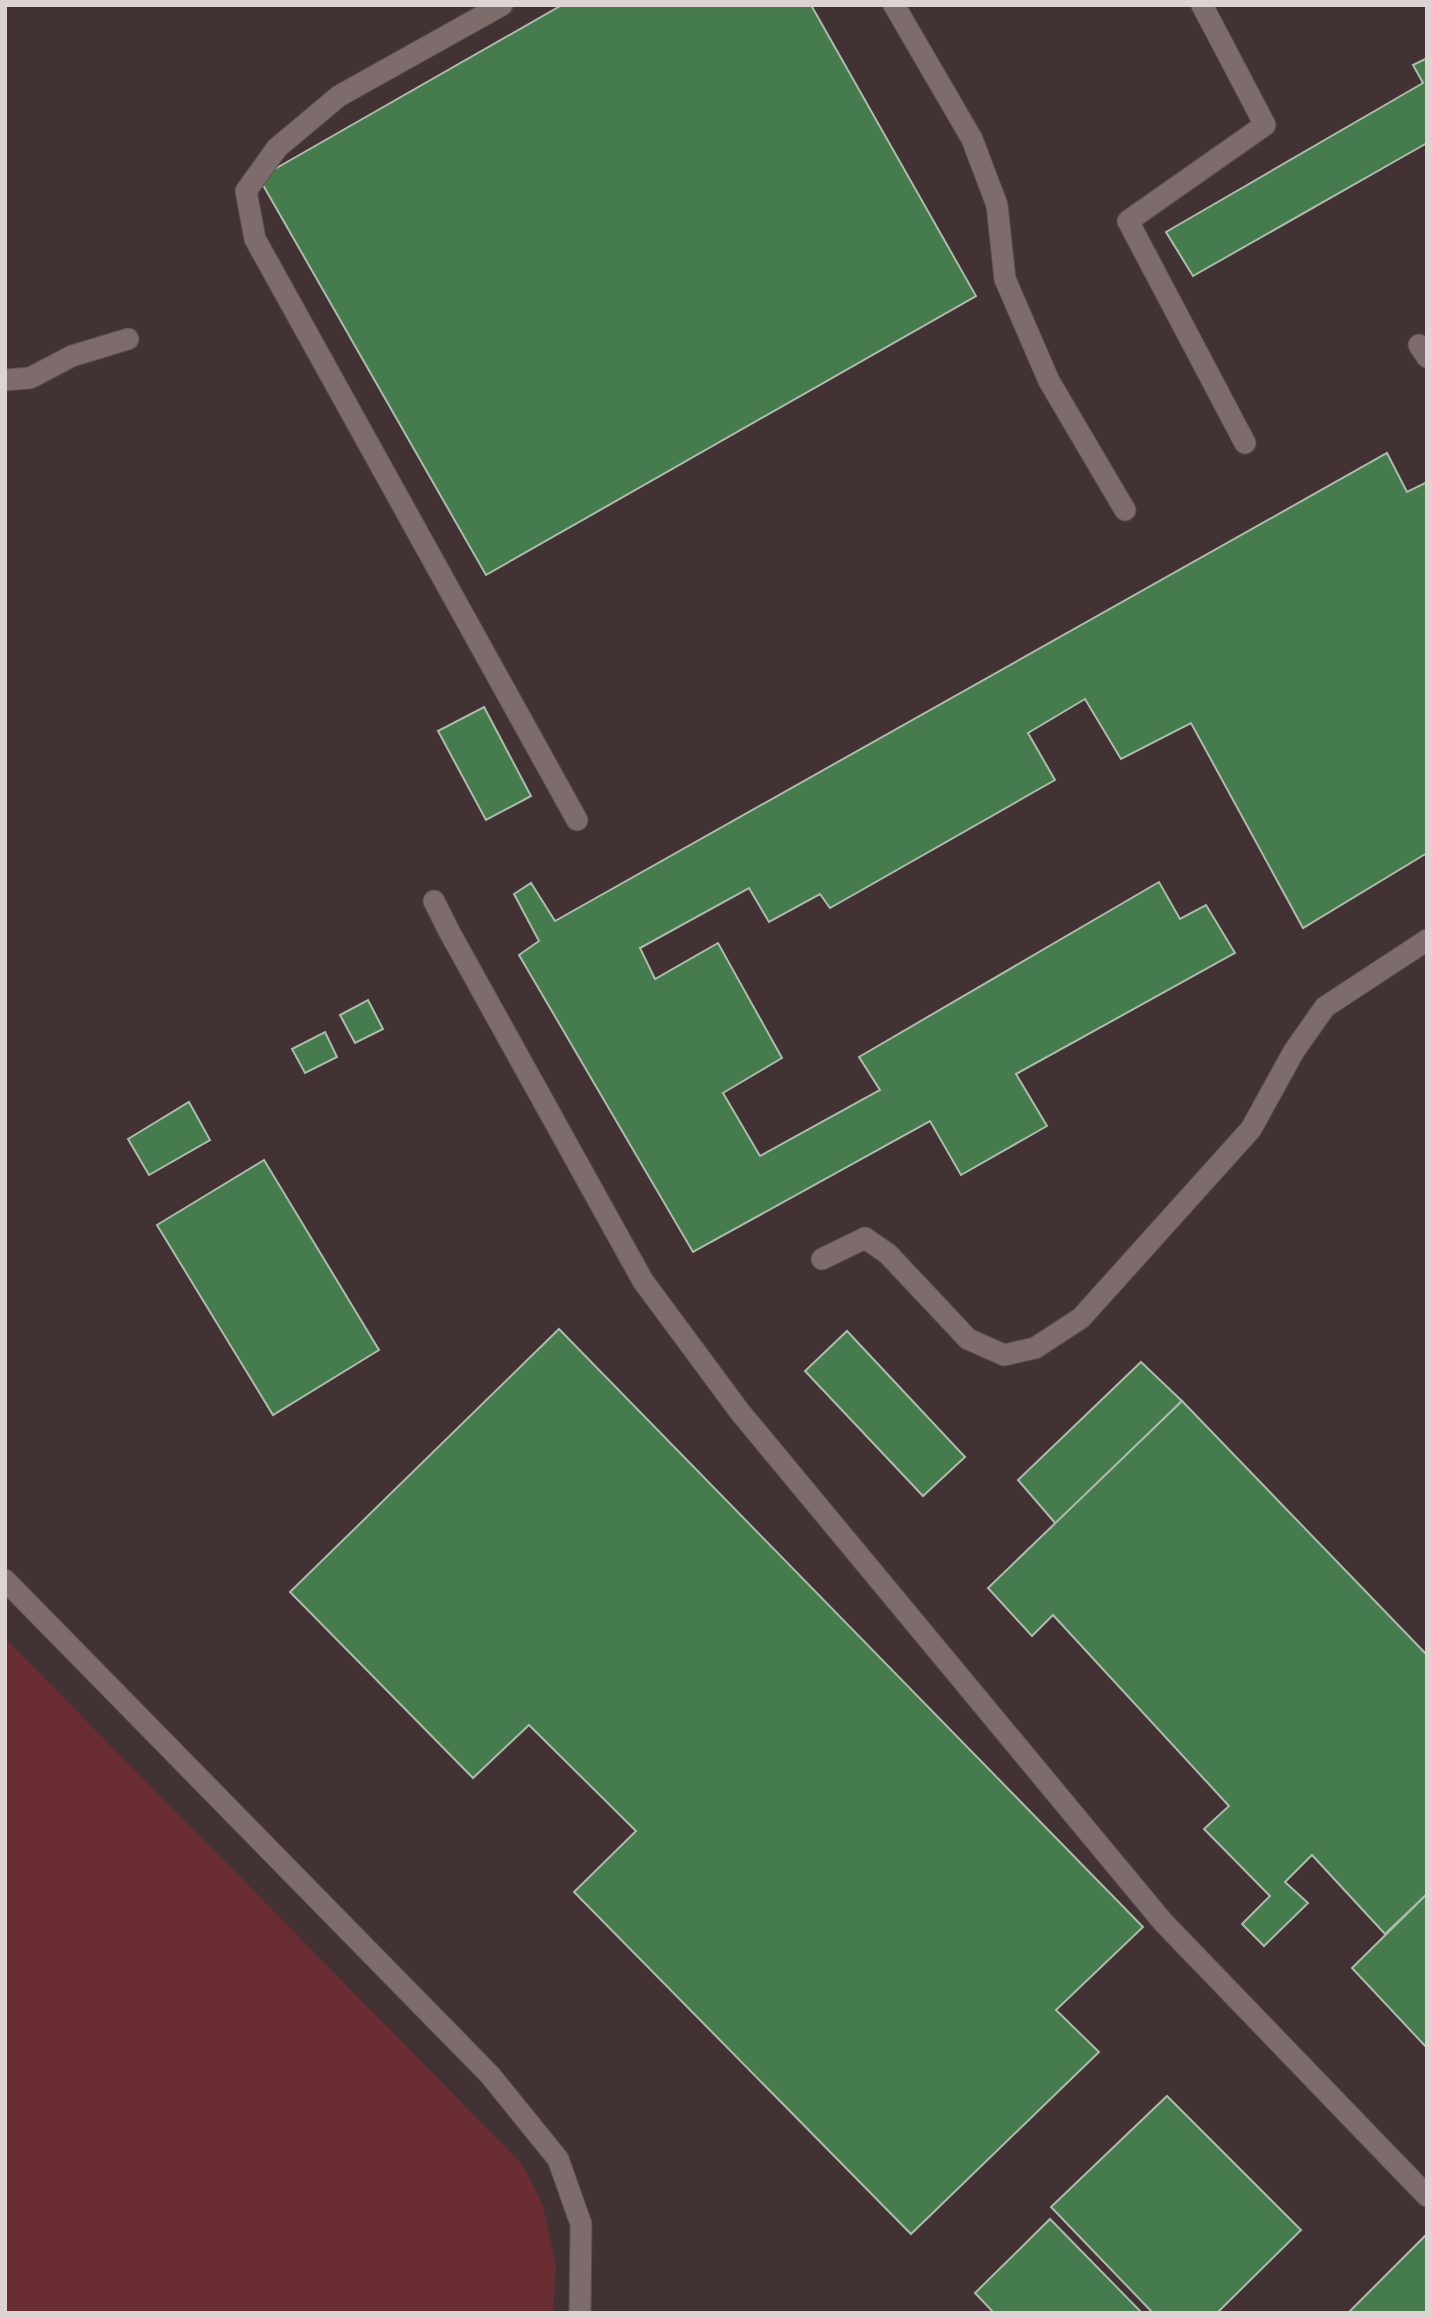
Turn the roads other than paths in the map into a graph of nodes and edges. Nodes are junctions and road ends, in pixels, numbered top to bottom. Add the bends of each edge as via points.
1 (502, 5) edge
2 (894, 5) edge
3 (1202, 5) edge
4 (128, 339) dead end
5 (5, 380) edge
6 (1245, 443) dead end
7 (1125, 510) dead end
8 (577, 820) dead end
9 (434, 901) dead end
10 (1427, 940) edge
11 (822, 1259) dead end
12 (5, 1580) edge
13 (1427, 2196) edge
14 (580, 2313) edge

1 - 8 street via 339,96 277,148 246,191 255,239
2 - 7 street via 972,139 997,205 1005,279 1048,381
3 - 6 street via 1265,125 1128,221
4 - 5 street via 72,356 30,378
9 - 13 street via 643,1280 740,1412 1163,1922
10 - 11 street via 1325,1007 1294,1051 1251,1129 1081,1318 1035,1348 1004,1355 968,1339 888,1254 865,1238
12 - 14 street via 490,2075 558,2159 581,2224

